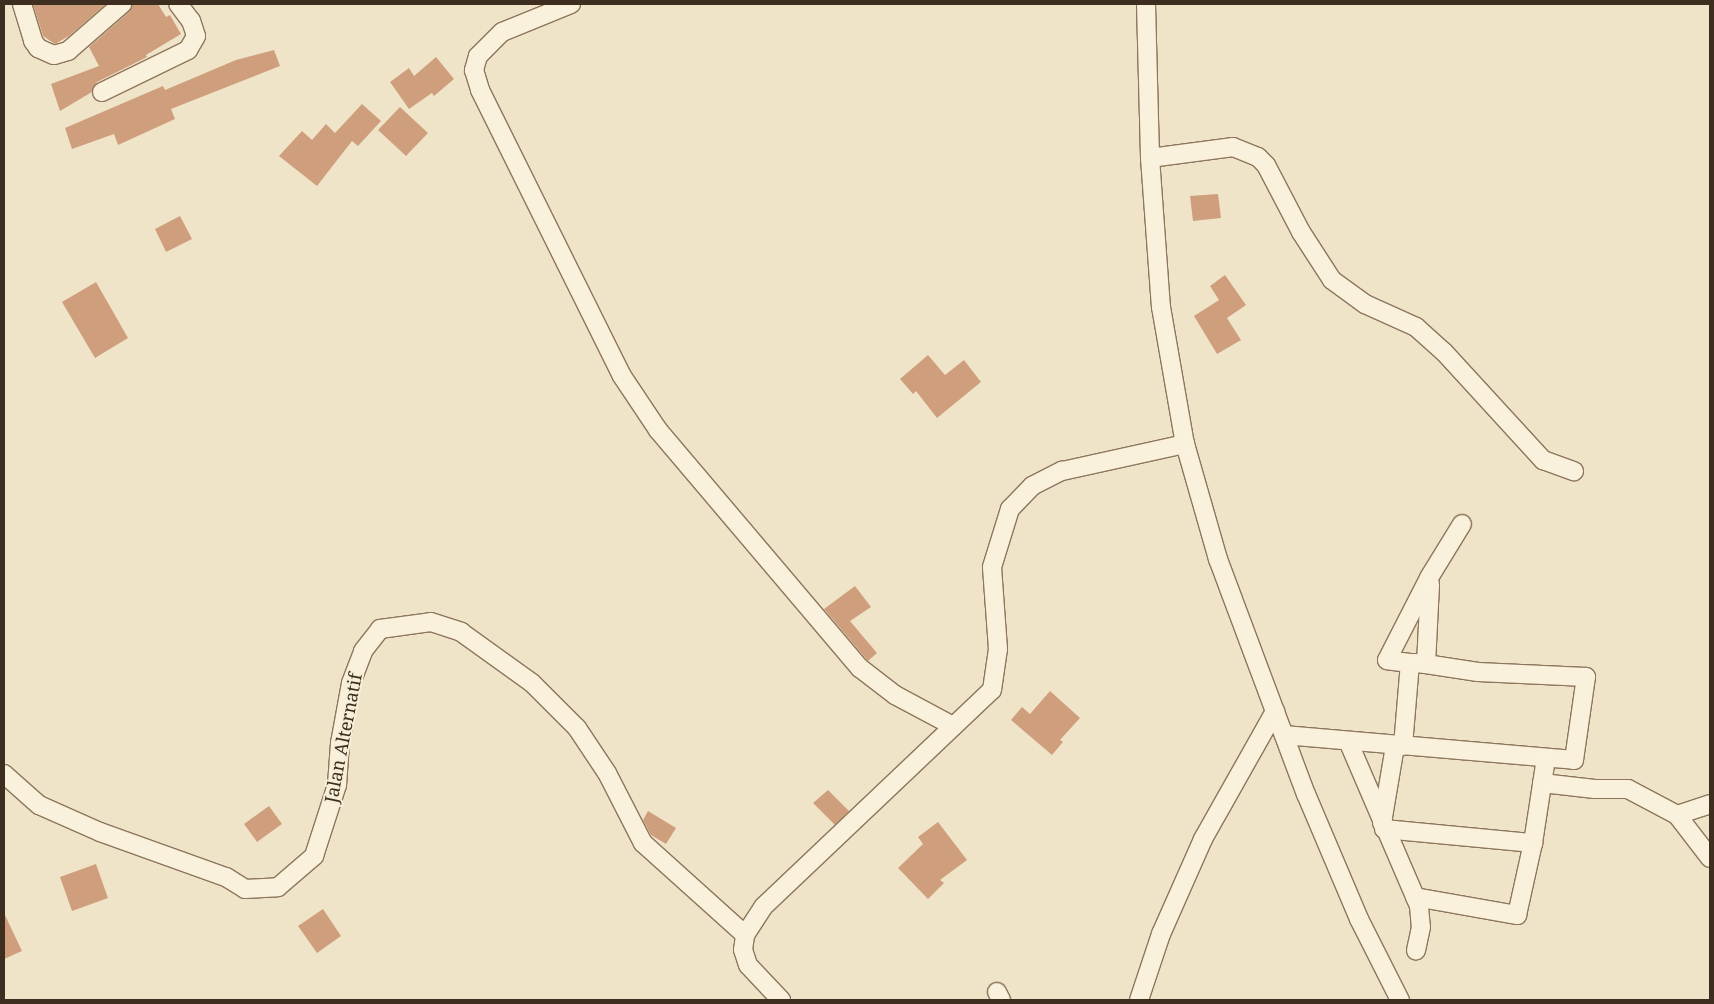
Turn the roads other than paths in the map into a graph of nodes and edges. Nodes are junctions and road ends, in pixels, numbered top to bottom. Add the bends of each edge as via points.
1 (22, 4) edge
2 (122, 4) edge
3 (178, 4) edge
4 (572, 4) edge
5 (1146, 4) edge
6 (102, 92) dead end
7 (1150, 158) junction
8 (1185, 444) junction
9 (1574, 471) dead end
10 (1462, 524) dead end
11 (1430, 576) junction
12 (1418, 664) junction
13 (1274, 711) junction
14 (952, 726) junction
15 (1284, 735) junction
16 (1348, 740) junction
17 (1399, 746) junction
18 (1546, 758) junction
19 (4, 774) edge
20 (1542, 783) junction
21 (1710, 804) edge
22 (1677, 815) junction
23 (1383, 827) junction
24 (1533, 843) junction
25 (1710, 858) edge
26 (1415, 897) junction
27 (745, 935) junction
28 (1416, 950) dead end
29 (781, 1000) edge
30 (1139, 1000) edge
31 (1400, 1000) edge

1 - 2 street via 34,41 46,53 54,55 68,51
3 - 6 street via 191,21 196,36 188,50
4 - 14 street via 502,32 478,56 474,70 480,90 622,376 658,430 860,668 895,695
5 - 7 street
7 - 8 street via 1161,307
7 - 9 street via 1233,147 1258,157 1266,165 1301,232 1332,280 1365,304 1416,327 1444,352 1542,460
8 - 13 street via 1218,559
8 - 14 street via 1062,471 1032,486 1010,509 992,567 998,649 992,690
10 - 11 street
11 - 12 street
11 - 12 street via 1387,660
12 - 17 street
12 - 18 street via 1478,672 1586,677 1574,760
13 - 15 street
13 - 30 street via 1203,838 1161,934
14 - 27 street via 762,907
15 - 16 street
15 - 31 street via 1359,919
16 - 17 street
16 - 23 street
17 - 18 street
17 - 23 street
18 - 20 street
19 - 27 street, Jalan Alternatif via 39,805 100,832 226,877 245,889 278,886 314,856 337,785 340,744 362,651 380,629 431,622 461,632 539,689 577,728 607,773 643,843
20 - 22 street via 1628,789
20 - 24 street
21 - 22 street
22 - 25 street
23 - 24 street
23 - 26 street
24 - 26 street via 1517,915
26 - 28 street via 1421,927
27 - 29 street via 742,950 748,965

